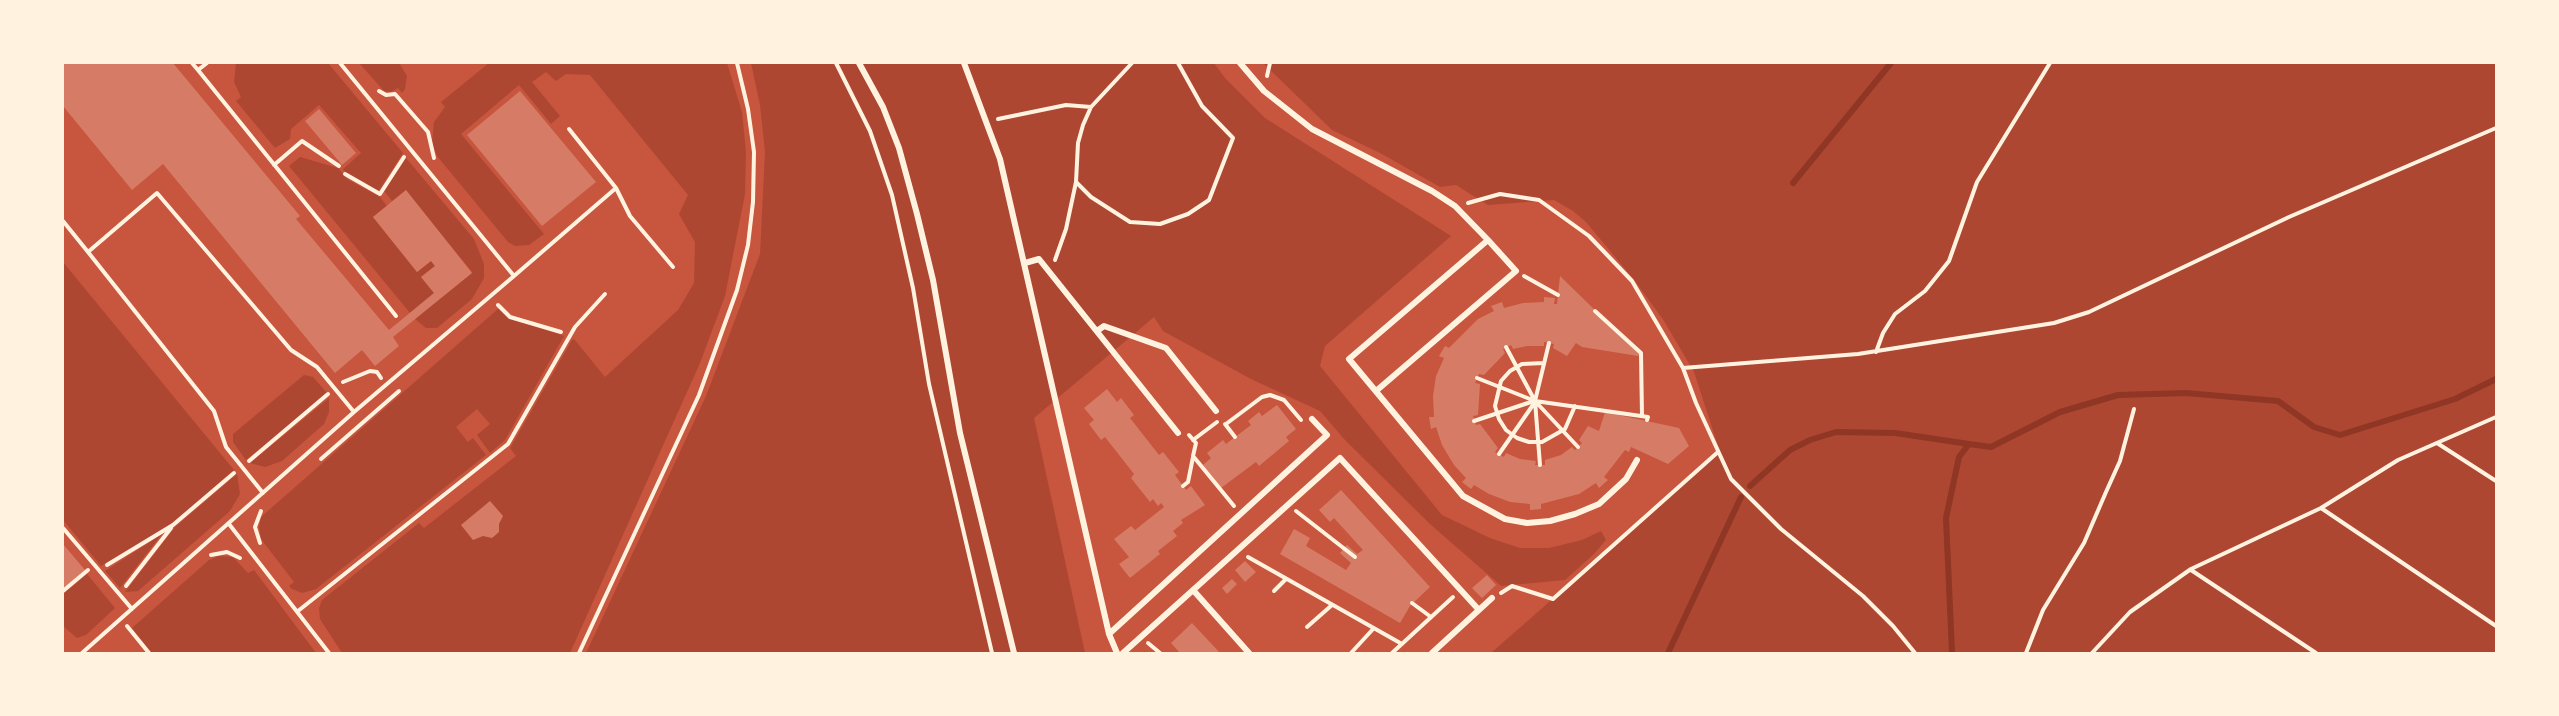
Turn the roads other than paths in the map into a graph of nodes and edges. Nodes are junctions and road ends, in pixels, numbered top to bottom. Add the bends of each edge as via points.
1 (192, 63) edge
2 (207, 63) edge
3 (340, 63) edge
4 (737, 63) edge
5 (860, 63) edge
6 (964, 63) edge
7 (1240, 63) edge
8 (198, 70) junction
9 (569, 129) dead end
10 (274, 165) junction
11 (339, 166) road end
12 (616, 188) junction
13 (63, 221) edge
14 (1488, 240) junction
15 (88, 252) junction
16 (1025, 263) junction
17 (673, 267) dead end
18 (514, 276) junction
19 (605, 294) dead end
20 (396, 316) dead end
21 (1097, 332) junction
22 (1376, 391) junction
23 (1216, 411) dead end
24 (354, 412) junction
25 (1312, 418) road end
26 (1178, 433) road end
27 (1637, 460) dead end
28 (263, 493) junction
29 (229, 524) junction
30 (63, 528) edge
31 (1193, 590) junction
32 (1492, 598) road end
33 (132, 609) junction
34 (1479, 610) junction
35 (298, 611) junction
36 (1109, 634) junction
37 (82, 653) edge
38 (329, 653) edge
39 (579, 653) edge
40 (1014, 653) edge
41 (1117, 653) edge
42 (1123, 653) edge
43 (1250, 653) edge
44 (1432, 653) edge

1 - 8 lane
2 - 8 lane
3 - 18 lane
4 - 39 lane via 754,152 748,245 737,290 699,395
5 - 40 street via 899,148 917,214 960,433
6 - 16 street via 1000,159
7 - 14 street via 1264,91 1312,129 1432,191 1455,206
8 - 10 lane
9 - 12 lane
10 - 11 lane via 302,141
10 - 20 lane
12 - 17 lane via 630,216
12 - 18 lane
13 - 15 lane
14 - 22 street via 1349,359
14 - 22 street via 1516,271
15 - 24 lane via 158,193 291,350 317,368
15 - 28 lane via 214,411 226,447
16 - 21 street via 1039,260
16 - 36 street
18 - 24 lane
19 - 35 lane via 570,336 508,444
21 - 23 street via 1104,326 1166,348
21 - 26 street
22 - 27 street via 1463,496 1505,519 1527,523 1550,521 1599,504 1626,479
24 - 28 lane
25 - 36 street via 1327,435
28 - 29 lane
29 - 33 lane
29 - 35 lane
30 - 33 lane
31 - 34 street via 1340,458
31 - 42 street
31 - 43 street
32 - 34 street
33 - 37 lane
34 - 44 street
35 - 38 lane
36 - 41 street

